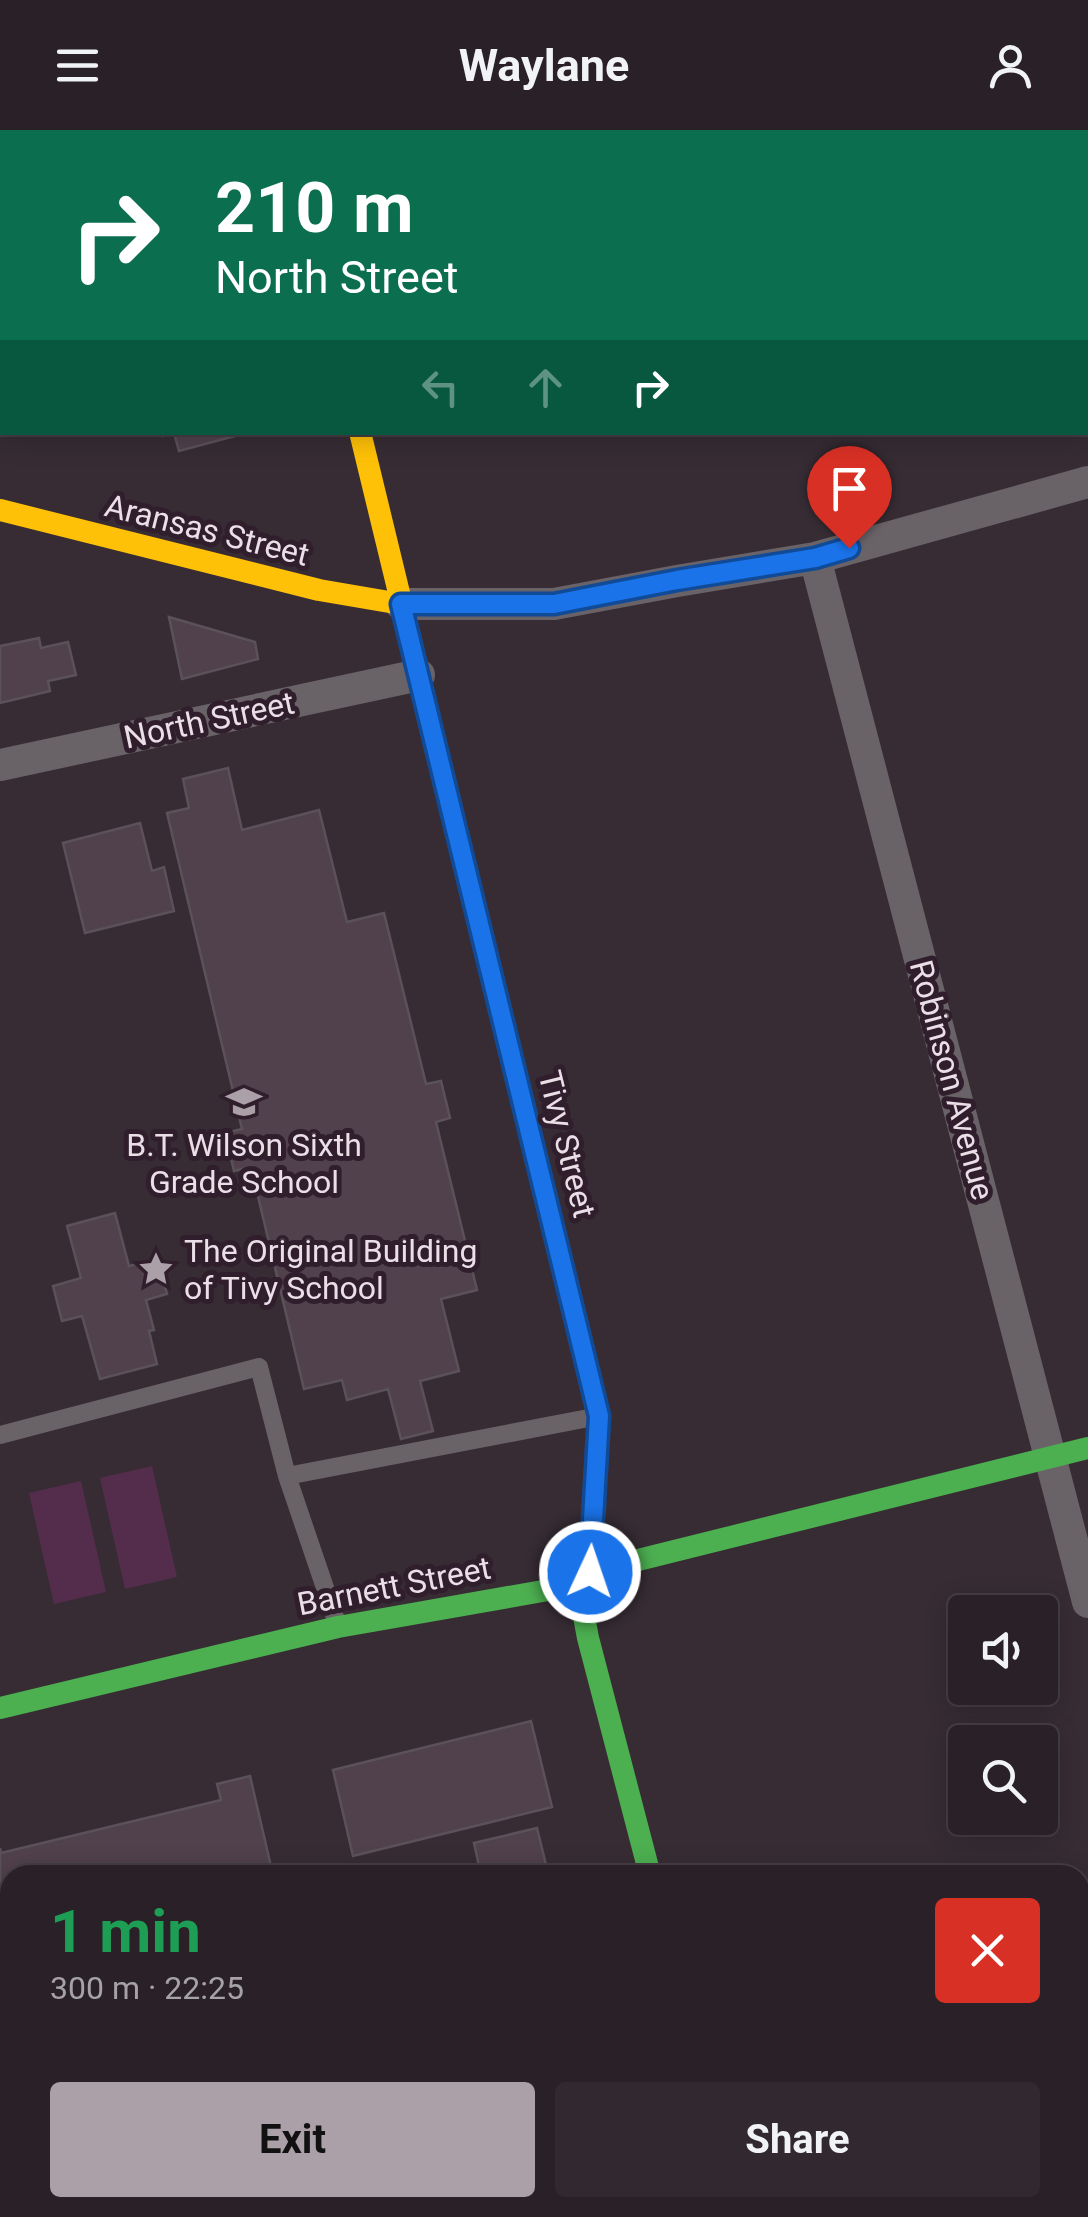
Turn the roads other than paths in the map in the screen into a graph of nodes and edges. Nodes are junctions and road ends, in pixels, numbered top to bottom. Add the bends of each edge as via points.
1 (361, 435) edge
2 (1088, 482) edge
3 (0, 510) edge
4 (815, 558) junction
5 (401, 604) junction
6 (418, 675) junction
7 (0, 765) edge
8 (599, 1416) junction
9 (0, 1435) edge
10 (1088, 1448) edge
11 (1051, 1457) junction
12 (287, 1476) junction
13 (590, 1572) junction
14 (1088, 1602) edge
15 (338, 1626) junction
16 (0, 1708) edge
17 (647, 1865) edge

1 - 5 street, Tivy Street
2 - 4 street
3 - 5 street, Aransas Street via 319,590
4 - 5 street via 554,604
4 - 11 street, Robinson Avenue
5 - 6 street, Tivy Street
6 - 7 street, North Street
6 - 8 street, Tivy Street
8 - 12 lane
8 - 13 street, Tivy Street
9 - 12 lane via 258,1368
10 - 11 street, Barnett Street
11 - 13 street, Barnett Street
11 - 14 street, Robinson Avenue
12 - 15 lane
13 - 15 street, Barnett Street via 554,1589
13 - 17 street, Tivy Street via 583,1611 588,1638
15 - 16 street, Barnett Street

